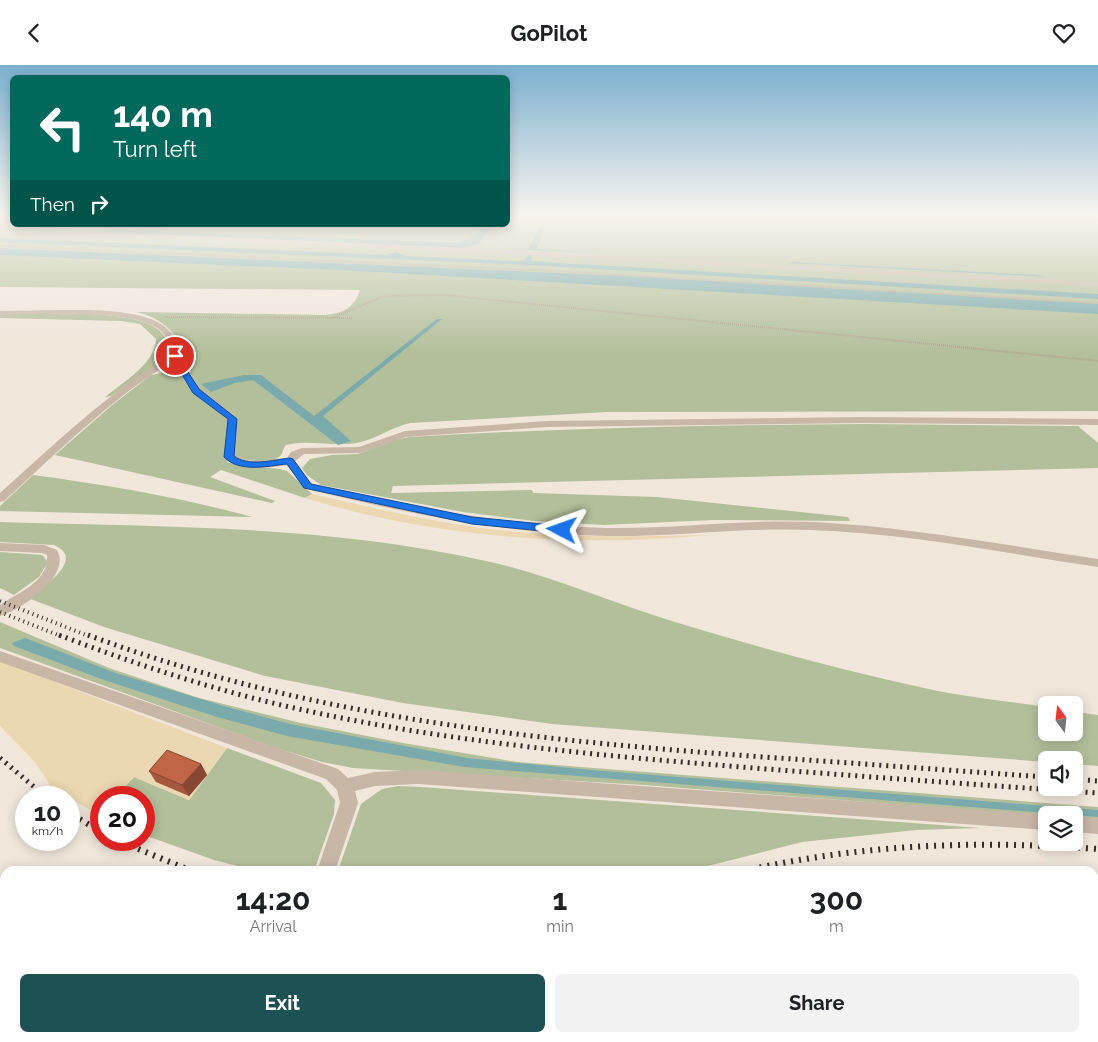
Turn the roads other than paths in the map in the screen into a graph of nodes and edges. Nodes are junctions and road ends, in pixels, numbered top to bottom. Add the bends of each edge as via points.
1 (679, 262) edge
2 (1098, 285) edge
3 (0, 313) edge
4 (175, 356) junction
5 (1098, 422) edge
6 (290, 461) junction
7 (0, 499) edge
8 (0, 547) edge
9 (1098, 563) edge
10 (0, 611) edge
11 (0, 656) edge
12 (345, 787) junction
13 (1038, 821) edge
14 (1083, 824) edge
15 (1098, 825) edge
16 (328, 866) edge

1 - 2 street
3 - 4 street via 100,313 149,320 168,333
4 - 6 street via 196,391 232,419 229,457 250,465
4 - 7 street via 140,377 100,409
5 - 6 street via 852,420 548,424 405,434 360,450 302,451
6 - 9 street via 308,486 514,526 608,532 750,525 812,526 923,536
8 - 10 street via 44,549 53,553 55,560 54,569 47,578
11 - 12 street via 332,774
12 - 13 street via 375,779 418,777
12 - 16 street via 349,803
14 - 15 street

